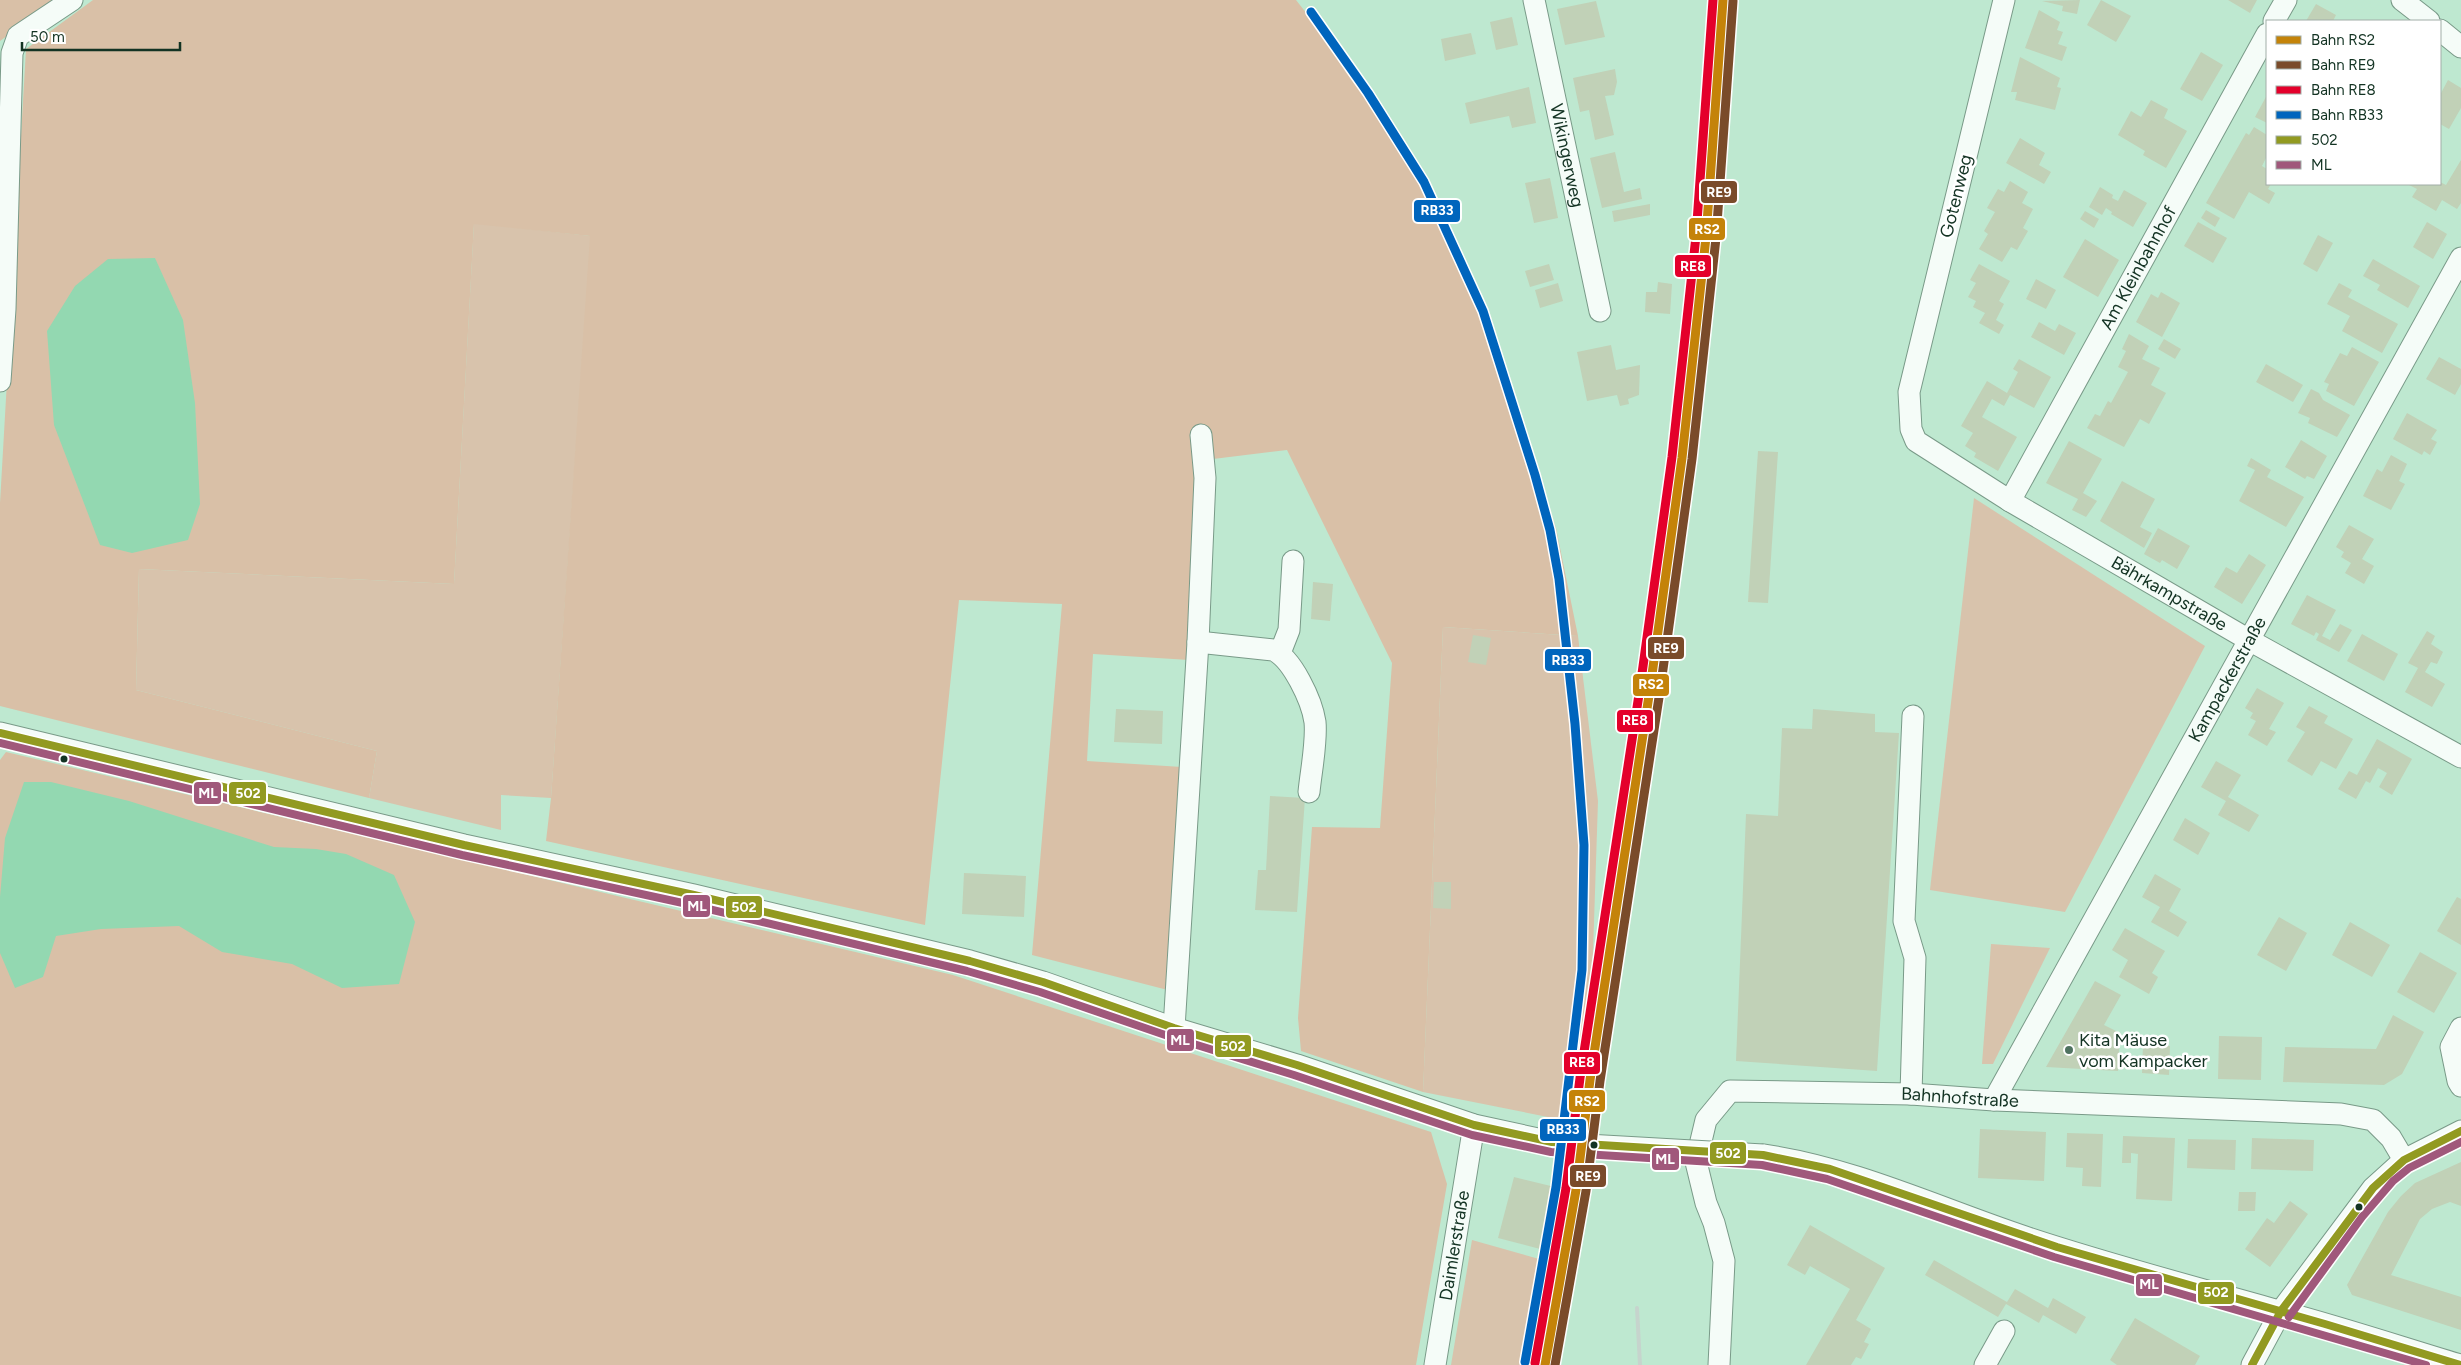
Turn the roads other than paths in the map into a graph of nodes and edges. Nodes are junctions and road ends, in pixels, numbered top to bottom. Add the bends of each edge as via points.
1 (72, 0) edge
2 (1534, 0) edge
3 (2004, 0) edge
4 (2286, 0) edge
5 (2402, 0) edge
6 (2275, 20) edge
7 (2428, 20) edge
8 (2441, 31) edge
9 (2266, 36) edge
10 (2461, 47) edge
11 (6, 51) edge
12 (2461, 258) edge
13 (1600, 311) dead end
14 (0, 381) edge
15 (1201, 435) dead end
16 (2010, 501) junction
17 (1293, 561) dead end
18 (2249, 640) junction
19 (1198, 642) junction
20 (1280, 653) junction
21 (1913, 716) dead end
22 (0, 733) edge
23 (2461, 757) edge
24 (1309, 792) dead end
25 (1174, 1028) junction
26 (2461, 1028) edge
27 (2461, 1086) edge
28 (1910, 1094) junction
29 (1994, 1100) junction
30 (1474, 1125) junction
31 (2461, 1131) edge
32 (2404, 1160) junction
33 (2281, 1311) junction
34 (2004, 1331) dead end
35 (1434, 1365) edge
36 (1719, 1365) edge
37 (1986, 1365) edge
38 (2252, 1365) edge
39 (2460, 1365) edge

1 - 11 street via 18,36
2 - 13 street, Wikingerweg
3 - 16 street, Gotenweg via 1909,392 1911,429 1916,441
4 - 6 street
5 - 7 street
8 - 10 street
9 - 16 street, Am Kleinbahnhof
11 - 14 street via 5,309
12 - 18 street, Kampackerstraße
15 - 19 street via 1205,478
16 - 18 street, Bährkampstraße
17 - 20 street via 1289,630
18 - 23 street, Bährkampstraße
18 - 29 street, Kampackerstraße
19 - 20 street
19 - 25 street
20 - 24 street via 1290,664 1306,695 1315,723
21 - 28 street via 1904,921 1915,958
22 - 25 street via 970,961 1043,982
25 - 30 street via 1297,1065
26 - 27 street via 2452,1046
28 - 29 street, Bahnhofstraße
28 - 36 street, Bahnhofstraße via 1730,1091 1706,1120 1696,1162 1724,1262
29 - 32 street, Bahnhofstraße via 2341,1114 2373,1120 2391,1138
30 - 33 street, bridge via 1569,1144 1763,1155 1797,1160 1858,1177 2025,1237
30 - 35 street, Daimlerstraße
31 - 32 street
32 - 33 street via 2373,1188
33 - 38 street
33 - 39 street
34 - 37 street

